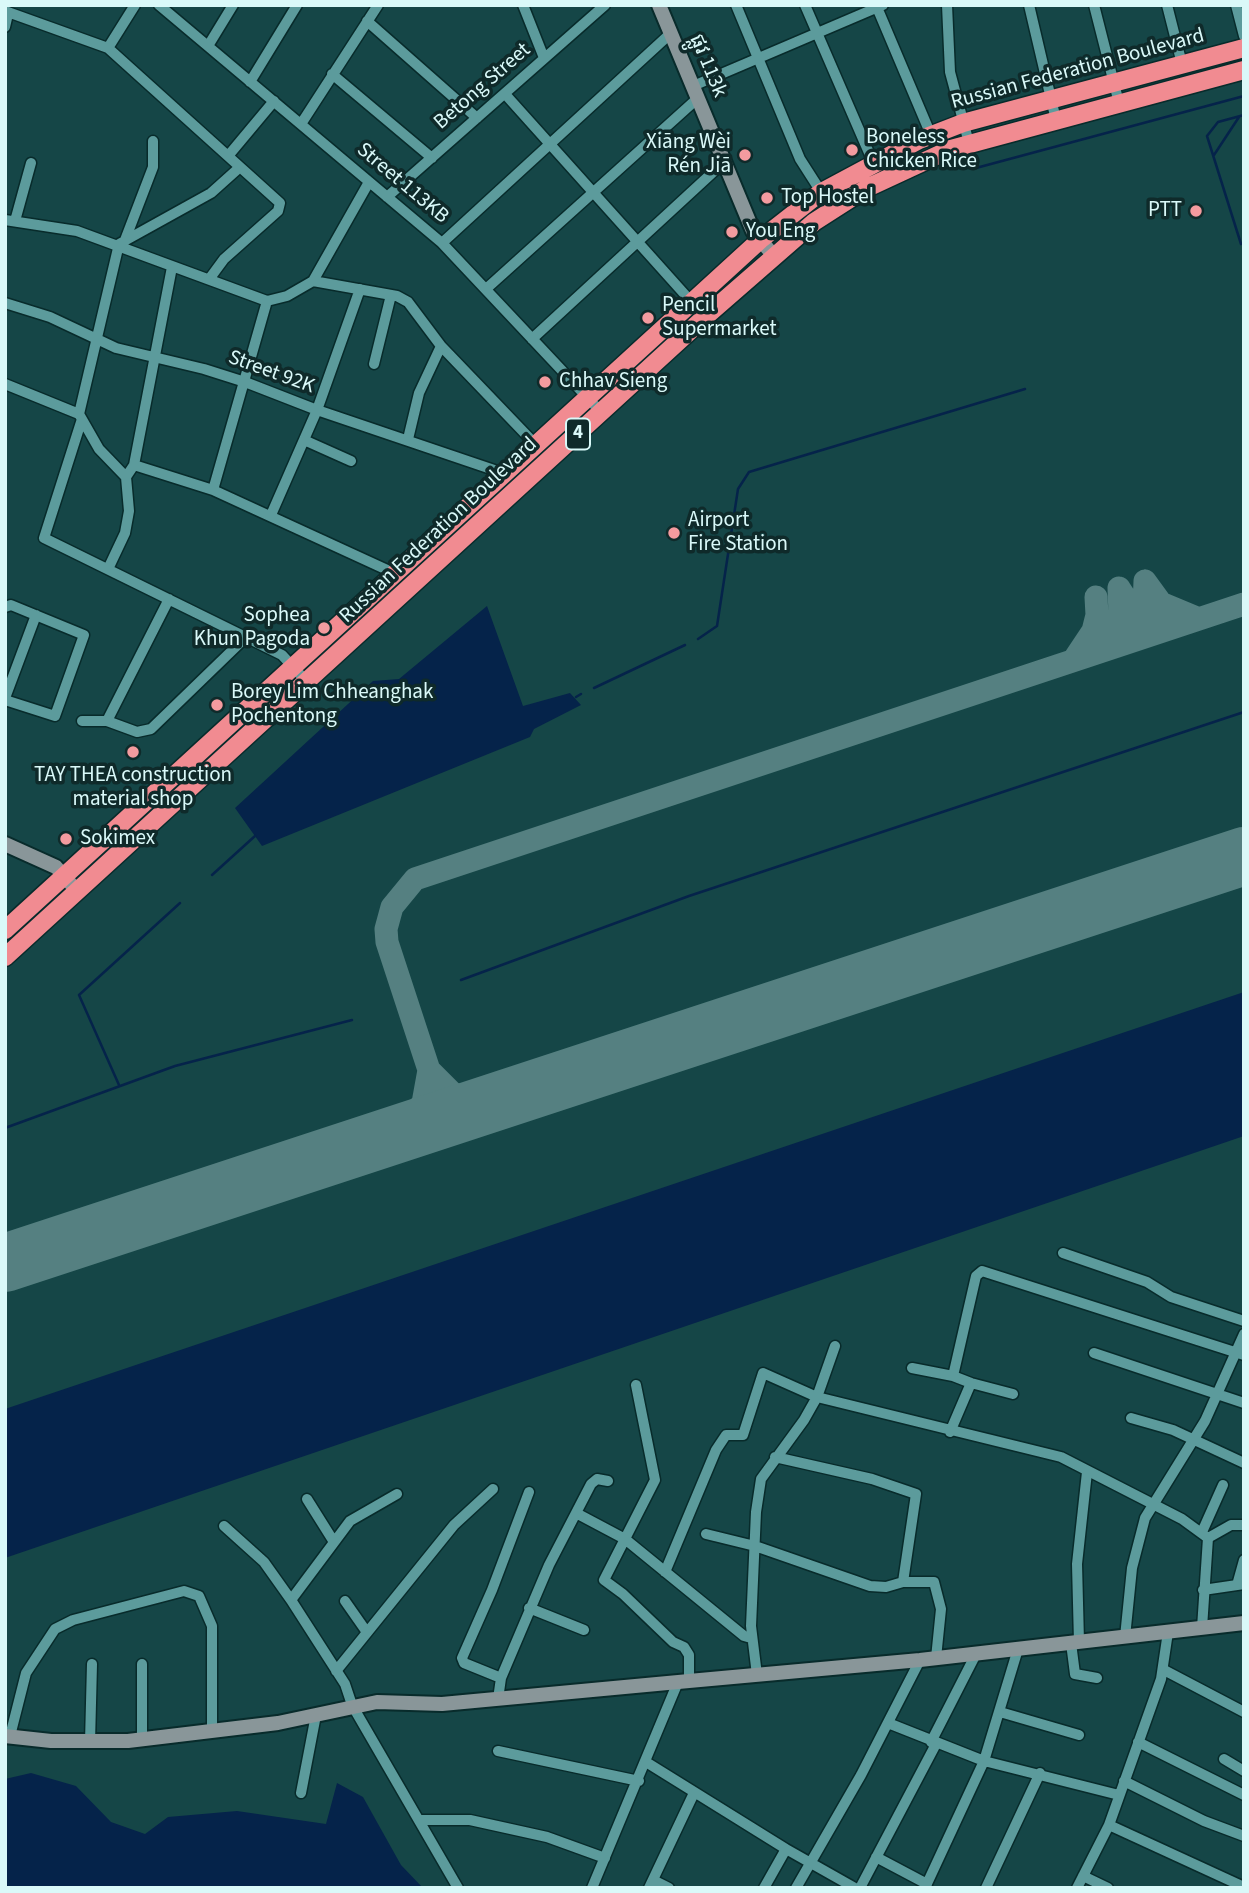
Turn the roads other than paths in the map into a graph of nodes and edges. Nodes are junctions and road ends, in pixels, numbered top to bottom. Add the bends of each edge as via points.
1 (135, 5) edge
2 (233, 5) edge
3 (297, 5) edge
4 (378, 5) edge
5 (523, 5) edge
6 (605, 5) edge
7 (659, 5) edge
8 (736, 5) edge
9 (805, 5) edge
10 (947, 5) edge
11 (1029, 5) edge
12 (1094, 5) edge
13 (1167, 5) edge
14 (1236, 5) edge
15 (879, 6) edge
16 (164, 7) edge
17 (591, 10) edge
18 (7, 13) edge
19 (367, 20) junction
20 (5, 27) edge
21 (671, 33) junction
22 (817, 33) junction
23 (1244, 36) edge
24 (208, 46) junction
25 (108, 48) junction
26 (1244, 48) edge
27 (544, 58) junction
28 (758, 58) junction
29 (1182, 64) junction
30 (1244, 70) edge
31 (332, 74) junction
32 (250, 82) junction
33 (1114, 83) junction
34 (695, 92) junction
35 (505, 93) junction
36 (1052, 98) junction
37 (274, 102) junction
38 (1119, 103) junction
39 (477, 118) junction
40 (1056, 120) junction
41 (963, 123) junction
42 (301, 124) junction
43 (931, 135) junction
44 (153, 141) dead end
45 (969, 143) junction
46 (551, 145) junction
47 (228, 156) junction
48 (432, 158) junction
49 (724, 162) junction
50 (873, 162) junction
51 (31, 163) dead end
52 (240, 167) junction
53 (369, 182) junction
54 (820, 193) junction
55 (595, 194) junction
56 (387, 197) junction
57 (832, 209) junction
58 (10, 220) edge
59 (760, 240) junction
60 (122, 242) junction
61 (638, 242) junction
62 (442, 243) junction
63 (773, 255) junction
64 (172, 267) junction
65 (210, 278) junction
66 (313, 281) junction
67 (360, 289) junction
68 (486, 289) junction
69 (391, 295) junction
70 (267, 301) junction
71 (692, 302) junction
72 (5, 303) edge
73 (705, 317) junction
74 (95, 339) junction
75 (532, 339) junction
76 (442, 346) junction
77 (156, 359) junction
78 (373, 364) dead end
79 (245, 382) junction
80 (5, 384) edge
81 (587, 398) junction
82 (317, 410) junction
83 (601, 412) junction
84 (80, 418) junction
85 (408, 439) junction
86 (304, 440) junction
87 (536, 445) junction
88 (351, 461) dead end
89 (134, 465) junction
90 (503, 476) junction
91 (126, 477) junction
92 (213, 490) junction
93 (517, 490) junction
94 (271, 515) junction
95 (108, 569) junction
96 (396, 574) junction
97 (169, 599) junction
98 (5, 607) edge
99 (36, 615) junction
100 (246, 638) junction
101 (294, 668) junction
102 (307, 682) junction
103 (5, 699) edge
104 (82, 721) dead end
105 (107, 721) junction
106 (5, 844) edge
107 (65, 877) junction
108 (78, 892) junction
109 (5, 930) edge
110 (5, 957) edge
111 (1063, 1253) dead end
112 (1244, 1321) edge
113 (1244, 1334) edge
114 (835, 1346) dead end
115 (1094, 1353) dead end
116 (1240, 1353) edge
117 (912, 1368) dead end
118 (953, 1376) junction
119 (971, 1383) junction
120 (636, 1385) dead end
121 (1219, 1393) junction
122 (1013, 1394) dead end
123 (817, 1397) junction
124 (1244, 1403) edge
125 (1131, 1418) dead end
126 (950, 1432) junction
127 (1195, 1439) junction
128 (775, 1457) junction
129 (1244, 1463) edge
130 (1087, 1472) junction
131 (608, 1482) dead end
132 (1223, 1485) dead end
133 (494, 1489) dead end
134 (529, 1492) dead end
135 (397, 1494) dead end
136 (307, 1499) dead end
137 (1153, 1503) junction
138 (576, 1513) junction
139 (1244, 1525) edge
140 (224, 1526) dead end
141 (706, 1534) dead end
142 (1205, 1535) junction
143 (625, 1539) junction
144 (334, 1542) junction
145 (755, 1546) junction
146 (1244, 1560) edge
147 (665, 1572) junction
148 (903, 1582) junction
149 (1240, 1584) edge
150 (1203, 1590) junction
151 (291, 1600) junction
152 (345, 1601) dead end
153 (528, 1608) junction
154 (1244, 1623) edge
155 (1202, 1628) junction
156 (584, 1630) dead end
157 (366, 1631) junction
158 (1168, 1632) junction
159 (1125, 1637) junction
160 (751, 1638) junction
161 (1075, 1642) junction
162 (1018, 1649) junction
163 (976, 1654) junction
164 (936, 1658) junction
165 (920, 1660) junction
166 (92, 1664) dead end
167 (142, 1664) dead end
168 (1164, 1670) junction
169 (337, 1671) junction
170 (757, 1675) junction
171 (501, 1678) junction
172 (1097, 1678) dead end
173 (684, 1682) junction
174 (498, 1699) junction
175 (352, 1705) junction
176 (1000, 1712) junction
177 (1244, 1712) edge
178 (316, 1715) junction
179 (888, 1723) junction
180 (212, 1730) junction
181 (1079, 1735) dead end
182 (8, 1736) edge
183 (142, 1739) junction
184 (90, 1742) junction
185 (1138, 1742) junction
186 (934, 1743) junction
187 (498, 1751) dead end
188 (1224, 1759) dead end
189 (984, 1761) junction
190 (646, 1762) junction
191 (1244, 1771) edge
192 (1040, 1773) junction
193 (639, 1781) junction
194 (1124, 1781) junction
195 (301, 1793) dead end
196 (694, 1794) junction
197 (1119, 1795) junction
198 (1244, 1796) edge
199 (422, 1820) junction
200 (1109, 1825) junction
201 (1244, 1836) edge
202 (786, 1849) junction
203 (876, 1857) junction
204 (605, 1858) junction
205 (809, 1862) junction
206 (1083, 1876) junction
207 (651, 1884) edge
208 (926, 1886) edge
209 (1244, 1887) edge
210 (458, 1888) edge
211 (592, 1888) edge
212 (669, 1888) edge
213 (764, 1888) edge
214 (796, 1888) edge
215 (857, 1888) edge
216 (986, 1888) edge
217 (1077, 1888) edge
218 (1108, 1888) edge

1 - 25 street
2 - 24 street
3 - 32 street
4 - 19 street
5 - 27 street
6 - 17 street, Betong Street
7 - 21 street, ផ្លូវ 113k
8 - 28 street
9 - 22 street
10 - 41 street via 950,72
11 - 36 street
12 - 33 street
13 - 29 street
14 - 23 street
15 - 22 street
15 - 43 street
16 - 24 street, Street 113KB
17 - 27 street, Betong Street
18 - 20 street
18 - 25 street
19 - 31 street
19 - 39 street
21 - 34 street, ផ្លូវ 113k
21 - 46 street
22 - 28 street
22 - 50 street
24 - 32 street, Street 113KB
25 - 47 street
26 - 29 highway, Russian Federation Boulevard / 4
27 - 35 street, Betong Street
28 - 34 street
28 - 54 street via 800,159
29 - 33 highway, Russian Federation Boulevard / 4
30 - 38 highway, Russian Federation Boulevard / 4
31 - 42 street
31 - 48 street
32 - 37 street, Street 113KB
33 - 36 highway, Russian Federation Boulevard / 4
33 - 38 street
34 - 49 street, ផ្លូវ 113k
34 - 55 street
35 - 39 street, Betong Street
35 - 46 street
36 - 40 street
36 - 41 highway, Russian Federation Boulevard / 4
37 - 42 street, Street 113KB
37 - 47 street
38 - 40 highway, Russian Federation Boulevard / 4
39 - 48 street, Betong Street
40 - 45 highway, Russian Federation Boulevard / 4
41 - 43 highway, Russian Federation Boulevard / 4
41 - 45 street
42 - 53 street, Street 113KB
43 - 50 highway, Russian Federation Boulevard / 4
44 - 60 street via 153,167
45 - 57 highway, Russian Federation Boulevard / 4 via 881,181
46 - 55 street
46 - 62 street
47 - 52 street
48 - 56 street, Betong Street
49 - 59 street, ផ្លូវ 113k
49 - 61 street
50 - 54 highway, Russian Federation Boulevard / 4
51 - 58 street
52 - 60 street via 211,193
52 - 65 street via 280,205
53 - 56 street, Street 113KB
53 - 66 street
54 - 57 street
54 - 59 highway, Russian Federation Boulevard / 4
55 - 61 street
55 - 68 street
56 - 62 street, Street 113KB
57 - 63 highway, Russian Federation Boulevard / 4
58 - 60 street
59 - 63 street, ផ្លូវ 113k
59 - 71 highway, Russian Federation Boulevard / 4
60 - 64 street
60 - 74 street
61 - 71 street
61 - 75 street
62 - 68 street, Street 113KB
63 - 73 highway, Russian Federation Boulevard / 4
64 - 65 street
64 - 77 street
65 - 70 street
66 - 67 street
66 - 70 street
67 - 69 street
67 - 82 street
68 - 75 street, Street 113KB
69 - 76 street via 418,310
69 - 78 street
70 - 79 street
71 - 73 street
71 - 81 highway, Russian Federation Boulevard / 4
72 - 74 street, Street 92K via 50,317
73 - 83 highway, Russian Federation Boulevard / 4
74 - 77 street, Street 92K
74 - 84 street
75 - 81 street, Street 113KB
76 - 85 street via 419,393
76 - 87 street
77 - 79 street, Street 92K
77 - 89 street
79 - 82 street, Street 92K
79 - 92 street
80 - 84 street
81 - 83 street, Street 113KB
81 - 87 highway, Russian Federation Boulevard / 4
82 - 85 street, Street 92K
82 - 86 street
83 - 93 highway, Russian Federation Boulevard / 4
84 - 91 street via 99,449
84 - 95 street via 44,538
85 - 90 street, Street 92K
86 - 88 street
86 - 94 street
87 - 90 highway, Russian Federation Boulevard / 4
89 - 91 street
89 - 92 street
90 - 93 street, Street 92K
90 - 96 highway, Russian Federation Boulevard / 4
91 - 95 street via 129,511 125,533
92 - 94 street
93 - 102 highway, Russian Federation Boulevard / 4
94 - 96 street
95 - 97 street
96 - 101 highway, Russian Federation Boulevard / 4
97 - 100 street
97 - 105 street
98 - 99 street
99 - 103 street
99 - 103 street via 84,635 58,713 51,716
100 - 101 street via 282,655
100 - 105 street via 151,729 137,732
101 - 102 street
101 - 107 highway, Russian Federation Boulevard / 4
102 - 108 highway, Russian Federation Boulevard / 4
104 - 105 street
106 - 107 street via 56,867
107 - 108 street
107 - 109 highway, Russian Federation Boulevard / 4
108 - 110 highway, Russian Federation Boulevard / 4
111 - 112 street
113 - 116 street
114 - 123 street
115 - 121 street
116 - 118 street via 982,1271 976,1276
116 - 121 street
117 - 118 street
118 - 119 street
119 - 122 street
119 - 126 street
120 - 143 street via 656,1474 653,1489
121 - 124 street
121 - 127 street
123 - 126 street
123 - 128 street
123 - 147 street via 761,1375 744,1434 726,1435 716,1450
125 - 127 street
126 - 130 street via 1061,1457
127 - 129 street
127 - 137 street
128 - 145 street via 761,1479
128 - 148 street via 916,1494
130 - 137 street
130 - 161 street
131 - 138 street via 597,1479 591,1484
132 - 142 street
133 - 157 street via 454,1525
134 - 171 street via 463,1658
135 - 144 street via 351,1521
136 - 144 street
137 - 142 street
137 - 159 street via 1132,1568
138 - 143 street
138 - 153 street
139 - 142 street
140 - 151 street via 264,1562
141 - 145 street
142 - 150 street
143 - 147 street
143 - 173 street via 604,1580 684,1647 688,1655
144 - 151 street
145 - 148 street via 870,1586
145 - 160 street
146 - 149 street
147 - 160 street
148 - 164 street via 928,1580 936,1586 941,1609
149 - 150 street
150 - 155 street
151 - 169 street
152 - 157 street
153 - 156 street
153 - 171 street
154 - 155 street
155 - 158 street
157 - 169 street
158 - 159 street
158 - 168 street
159 - 161 street
160 - 170 street
161 - 162 street
161 - 172 street via 1075,1674
162 - 163 street
162 - 176 street
163 - 164 street
163 - 186 street
164 - 165 street
165 - 170 street
165 - 179 street
166 - 184 street
167 - 183 street
168 - 177 street
168 - 185 street
169 - 175 street
170 - 173 street
171 - 174 street
173 - 174 street
173 - 190 street
174 - 175 street
175 - 178 street
175 - 199 street
176 - 181 street
176 - 189 street
178 - 180 street
178 - 195 street
179 - 186 street
179 - 205 street
180 - 182 street via 212,1626 199,1597 184,1591 73,1620 55,1629 26,1673
180 - 183 street
182 - 184 street
183 - 184 street
185 - 194 street
185 - 198 street
186 - 189 street
186 - 203 street
187 - 193 street
188 - 191 street
189 - 192 street
189 - 208 street
190 - 193 street
190 - 196 street
192 - 197 street
192 - 216 street
193 - 204 street
194 - 197 street
194 - 201 street
196 - 202 street
196 - 207 street
197 - 200 street
199 - 204 street via 470,1820 547,1837
199 - 210 street
200 - 206 street
200 - 209 street
202 - 205 street
202 - 213 street
203 - 208 street
203 - 215 street
204 - 211 street
205 - 214 street
205 - 215 street
206 - 217 street
206 - 218 street
207 - 212 street

